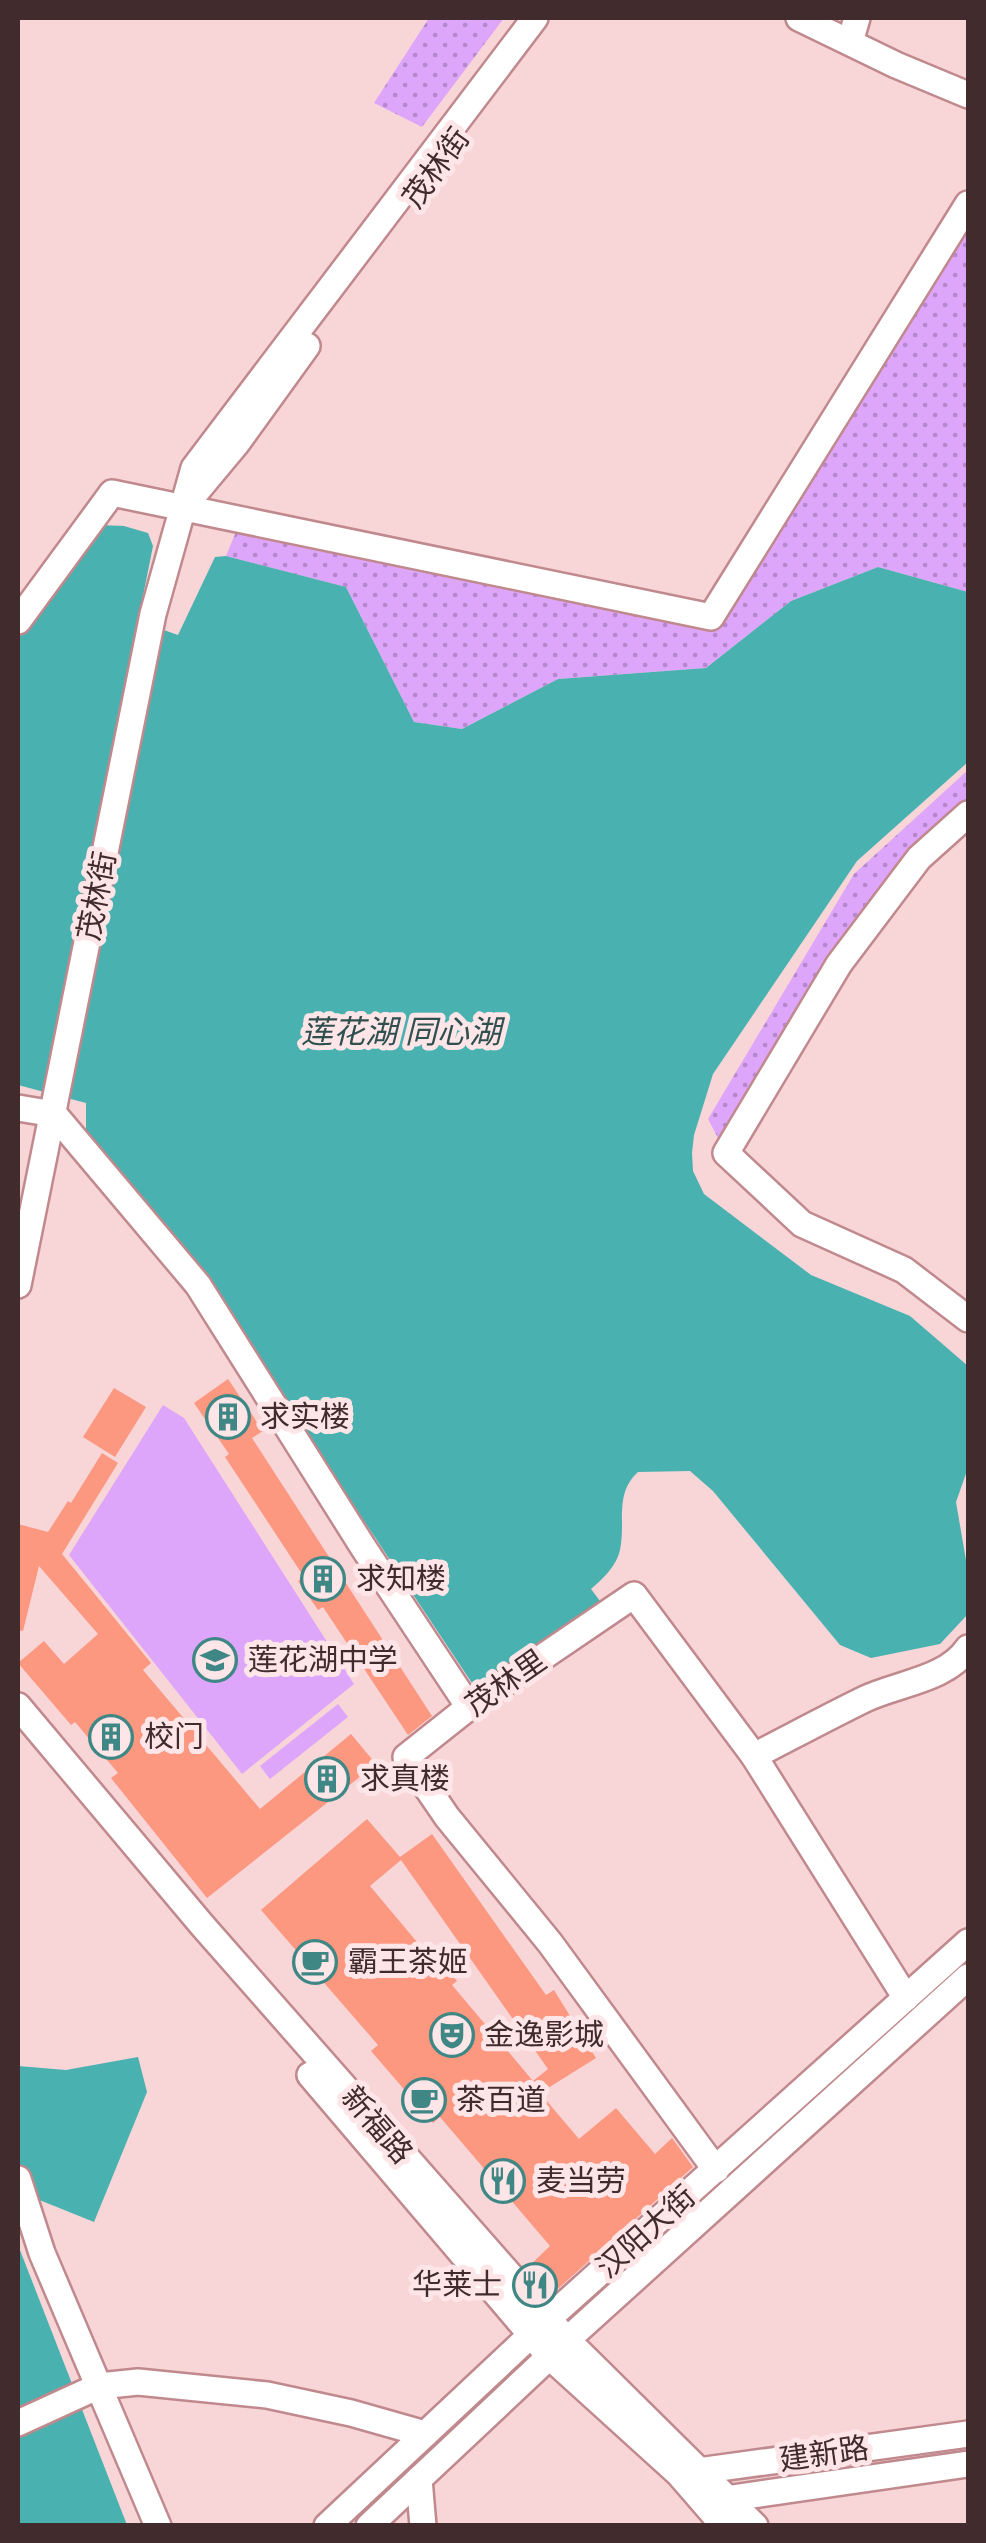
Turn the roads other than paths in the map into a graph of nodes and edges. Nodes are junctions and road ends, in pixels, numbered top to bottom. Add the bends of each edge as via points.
1 (534, 18) edge
2 (542, 18) edge
3 (799, 18) edge
4 (854, 30) edge
5 (968, 95) edge
6 (968, 204) edge
7 (182, 509) junction
8 (18, 622) edge
9 (968, 814) edge
10 (18, 1108) edge
11 (54, 1114) junction
12 (18, 1286) edge
13 (968, 1319) edge
14 (968, 1648) edge
15 (18, 1706) edge
16 (469, 1707) junction
17 (18, 1733) edge
18 (754, 1756) junction
19 (968, 1942) edge
20 (968, 1977) edge
21 (906, 1998) junction
22 (716, 2170) junction
23 (18, 2179) edge
24 (540, 2327) junction
25 (558, 2348) junction
26 (99, 2386) junction
27 (18, 2423) edge
28 (425, 2434) junction
29 (968, 2434) edge
30 (968, 2464) edge
31 (690, 2472) junction
32 (419, 2478) junction
33 (730, 2498) junction
34 (703, 2502) junction
35 (158, 2526) edge
36 (327, 2526) edge
37 (369, 2526) edge
38 (423, 2526) edge
39 (724, 2526) edge
40 (755, 2526) edge

1 - 7 street, 茂林街 via 194,468
2 - 7 street, 茂林街 via 237,443
3 - 4 street
4 - 5 street
6 - 7 street via 711,617
7 - 8 street via 112,493
7 - 11 street, 茂林街 via 152,614
9 - 13 street via 919,858 838,964 726,1153 802,1224 904,1270
10 - 11 street
11 - 12 street, 茂林街
11 - 16 street via 198,1285
14 - 18 street via 959,1662 870,1696
15 - 24 street, 新福路
16 - 18 street, 茂林里 via 634,1596
16 - 22 street, 茂林里 via 406,1758
17 - 24 street, 新福路
18 - 21 street, 茂林里
19 - 21 street, 汉阳大街
20 - 25 street, 汉阳大街
21 - 22 street, 汉阳大街
22 - 24 street, 汉阳大街
23 - 26 street
24 - 25 street, 新福路
24 - 28 street, 汉阳大街
25 - 31 street, 新福路
25 - 32 street, 汉阳大街
26 - 27 street
26 - 28 street via 177,2384 267,2395
26 - 35 street
28 - 36 street, 汉阳大街
29 - 31 street, 建新路
30 - 33 street, 建新路
31 - 33 street, 新福路
31 - 34 street, 新福路
32 - 37 street, 汉阳大街
32 - 38 street
33 - 34 street, 建新路
33 - 40 street, 新福路
34 - 39 street, 新福路

